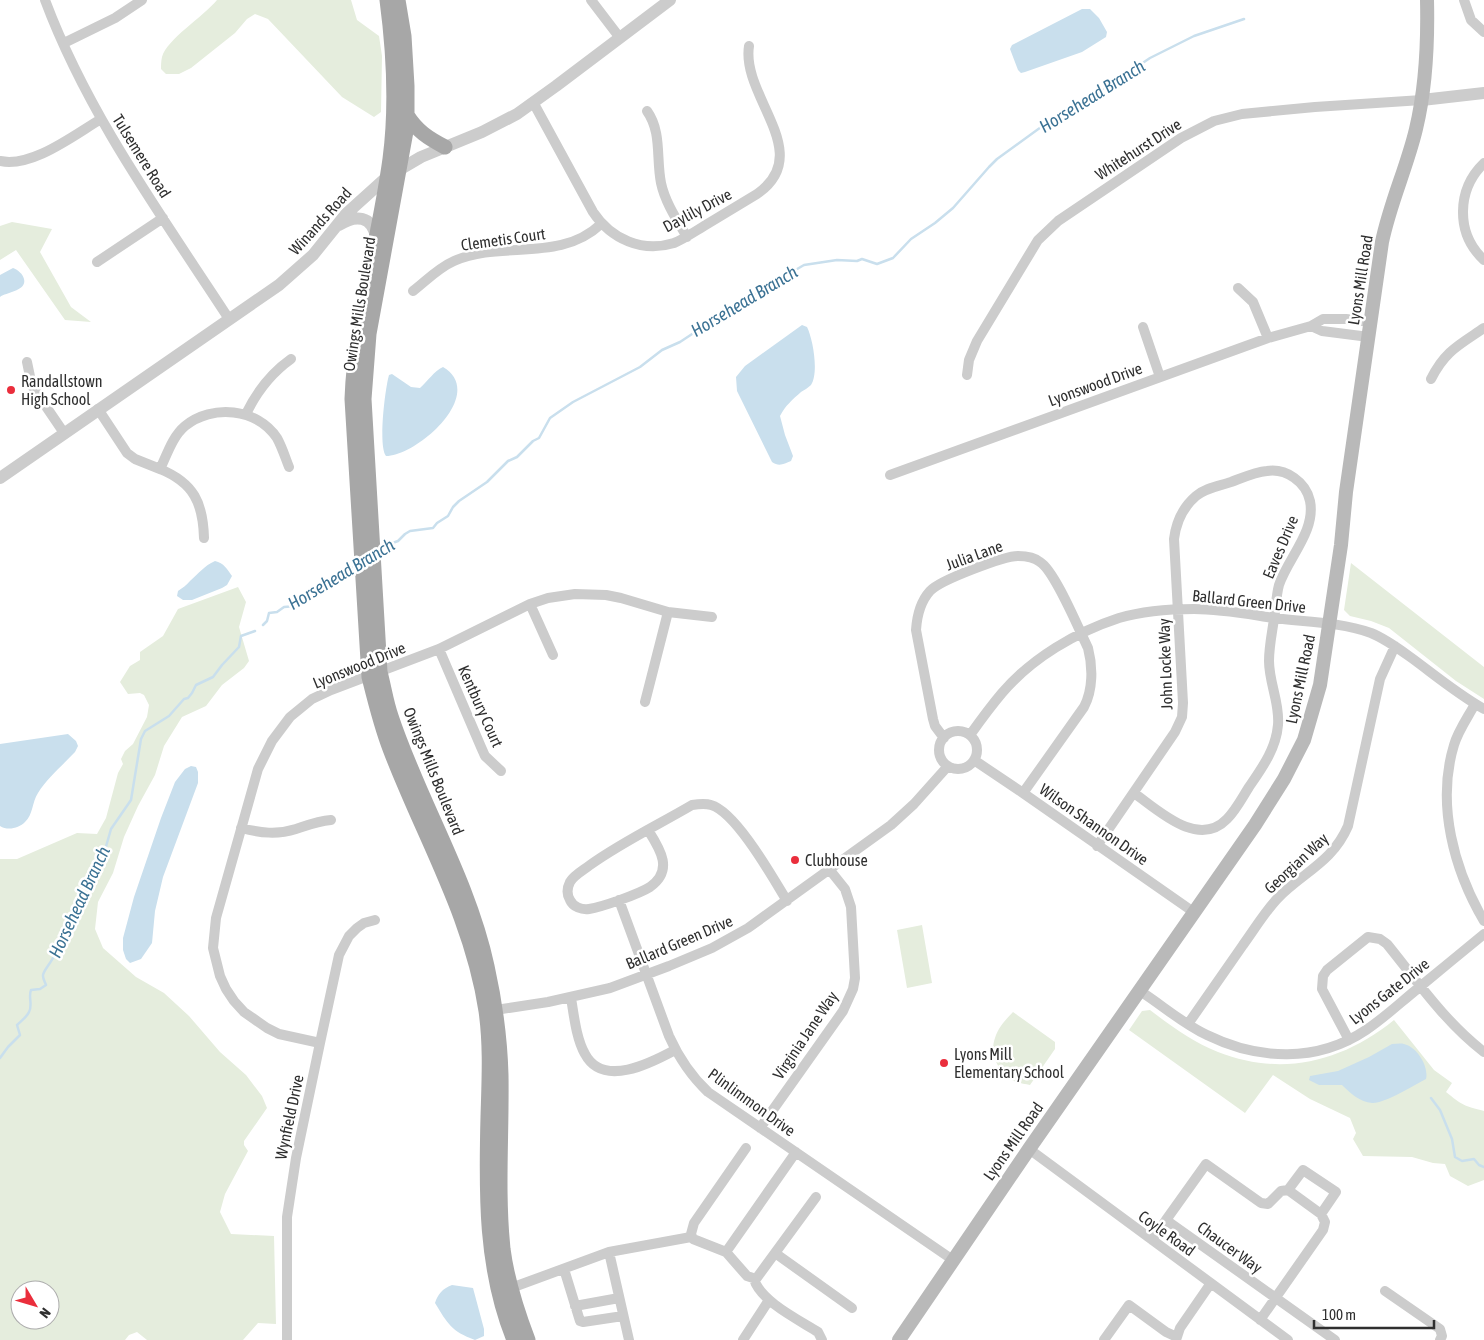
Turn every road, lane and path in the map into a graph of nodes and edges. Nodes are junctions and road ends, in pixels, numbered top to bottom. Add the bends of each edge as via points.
1 (45, 0) edge
2 (142, 0) edge
3 (387, 0) edge
4 (398, 0) edge
5 (591, 0) edge
6 (670, 0) edge
7 (1427, 0) edge
8 (1464, 0) edge
9 (1484, 32) edge
10 (620, 38) junction
11 (64, 44) junction
12 (749, 46) dead end
13 (1484, 93) edge
14 (1422, 100) junction
15 (533, 102) junction
16 (646, 111) dead end
17 (407, 115) junction
18 (101, 120) junction
19 (445, 147) junction
20 (0, 161) edge
21 (1483, 164) edge
22 (394, 173) junction
23 (163, 218) junction
24 (601, 224) junction
25 (335, 227) junction
26 (687, 236) junction
27 (376, 237) junction
28 (1484, 260) edge
29 (97, 262) dead end
30 (1238, 288) dead end
31 (413, 292) dead end
32 (229, 319) junction
33 (1371, 322) junction
34 (1311, 326) junction
35 (1143, 327) dead end
36 (1484, 328) edge
37 (1369, 337) junction
38 (1268, 338) junction
39 (290, 360) dead end
40 (27, 362) dead end
41 (968, 375) dead end
42 (1160, 377) junction
43 (1431, 379) dead end
44 (98, 410) junction
45 (246, 414) junction
46 (64, 433) junction
47 (289, 467) dead end
48 (160, 470) junction
49 (890, 475) dead end
50 (0, 478) edge
51 (204, 538) dead end
52 (366, 539) junction
53 (530, 604) junction
54 (1178, 610) junction
55 (668, 612) junction
56 (712, 617) dead end
57 (1274, 618) junction
58 (1329, 624) junction
59 (1081, 634) junction
60 (1395, 646) junction
61 (439, 649) junction
62 (553, 655) dead end
63 (375, 674) junction
64 (645, 702) dead end
65 (1480, 706) edge
66 (970, 735) junction
67 (944, 738) junction
68 (974, 760) junction
69 (948, 766) junction
70 (501, 771) dead end
71 (1023, 793) junction
72 (1134, 793) junction
73 (331, 820) dead end
74 (241, 828) junction
75 (648, 830) junction
76 (1097, 846) junction
77 (829, 869) junction
78 (619, 900) junction
79 (787, 901) junction
80 (1195, 913) junction
81 (375, 920) dead end
82 (1484, 921) edge
83 (1484, 934) edge
84 (646, 974) junction
85 (1421, 986) junction
86 (1140, 990) junction
87 (571, 998) junction
88 (491, 1011) junction
89 (1188, 1024) junction
90 (1349, 1040) junction
91 (320, 1043) junction
92 (675, 1050) junction
93 (1484, 1052) edge
94 (760, 1128) junction
95 (746, 1148) dead end
96 (1029, 1149) junction
97 (796, 1152) junction
98 (1288, 1190) junction
99 (816, 1197) dead end
100 (1321, 1214) junction
101 (1166, 1220) junction
102 (691, 1237) junction
103 (1152, 1240) junction
104 (609, 1252) junction
105 (726, 1252) junction
106 (775, 1254) junction
107 (953, 1260) junction
108 (564, 1269) junction
109 (754, 1279) junction
110 (1211, 1283) junction
111 (512, 1288) junction
112 (1385, 1290) dead end
113 (619, 1298) junction
114 (1276, 1298) junction
115 (769, 1300) junction
116 (575, 1306) junction
117 (852, 1308) dead end
118 (623, 1316) junction
119 (1260, 1320) junction
120 (1177, 1338) edge
121 (287, 1340) edge
122 (514, 1340) edge
123 (528, 1340) edge
124 (629, 1340) edge
125 (743, 1340) edge
126 (822, 1340) edge
127 (899, 1340) edge
128 (1104, 1340) edge
129 (1288, 1340) edge
130 (1335, 1340) edge
131 (1440, 1340) edge

1 - 11 street, Tulsemere Road
2 - 11 street
3 - 22 main road, Owings Mills Boulevard via 394,82
4 - 17 main road, Owings Mills Boulevard via 404,36
5 - 10 street
6 - 10 street, Winands Road
7 - 14 main road, Lyons Mill Road
8 - 9 street via 1471,20
10 - 15 street, Winands Road
11 - 18 street, Tulsemere Road
12 - 26 street, Daylily Drive via 751,72 780,146 780,165 765,189
13 - 14 street
14 - 33 main road, Lyons Mill Road via 1382,242
14 - 41 street, Whitehurst Drive via 1242,114 1199,128 1058,221 1038,240 977,341 969,360
15 - 19 street, Winands Road via 497,125
15 - 24 street, Daylily Drive
16 - 26 street via 657,132 661,185
17 - 19 main road via 423,135
17 - 22 main road, Owings Mills Boulevard
18 - 20 street via 37,156 15,162
18 - 23 street, Tulsemere Road
19 - 22 street, Winands Road
21 - 28 street via 1468,184 1462,207 1467,234
22 - 25 street, Winands Road via 358,202
22 - 27 main road, Owings Mills Boulevard
22 - 52 main road, Owings Mills Boulevard via 365,373
23 - 29 street
23 - 32 street, Tulsemere Road
24 - 26 street, Daylily Drive via 621,238 641,246 664,245
24 - 31 street, Clemetis Court via 585,237 565,245 475,255 458,260 440,269
25 - 27 street via 349,219 361,218 372,227
25 - 32 street, Winands Road via 313,255 292,274
27 - 52 main road, Owings Mills Boulevard via 353,371 353,431
30 - 38 street via 1253,302
32 - 44 street, Winands Road
33 - 34 street, Lyonswood Drive via 1323,320
33 - 37 main road, Lyons Mill Road
34 - 37 street via 1322,331
34 - 38 street, Lyonswood Drive
35 - 42 street
36 - 43 street via 1450,352
37 - 58 main road, Lyons Mill Road
38 - 42 street, Lyonswood Drive
39 - 45 street via 265,381
40 - 46 street via 32,386
42 - 49 street, Lyonswood Drive
44 - 46 street, Winands Road
44 - 48 street via 127,452
45 - 47 street via 276,437
45 - 48 street via 212,413 185,426
46 - 50 street, Winands Road
48 - 51 street via 182,481 197,501 203,519
52 - 63 main road, Owings Mills Boulevard
53 - 55 street, Lyonswood Drive via 561,595 590,594 621,598
53 - 61 street, Lyonswood Drive
53 - 62 street
54 - 57 street, Ballard Green Drive
54 - 57 street, Eaves Drive via 1174,540 1178,521 1187,506 1206,490 1266,470 1279,470 1302,484 1310,501 1310,515 1308,528 1280,584
54 - 59 street, Ballard Green Drive via 1120,618
54 - 72 street, John Locke Way via 1182,717
55 - 56 street, Lyonswood Drive
55 - 64 street
57 - 58 street, Ballard Green Drive
57 - 72 street, Eaves Drive via 1269,670 1278,714 1276,736 1263,766 1227,819 1211,829 1191,829
58 - 60 street, Ballard Green Drive via 1371,633
58 - 80 main road, Lyons Mill Road via 1314,707 1304,740 1256,825
59 - 66 street, Ballard Green Drive via 1020,675
59 - 67 street, Julia Lane via 1052,575 1033,558 1008,557 938,584 923,600 916,630 933,719
59 - 71 street, Julia Lane via 1090,656 1088,699
60 - 65 street, Ballard Green Drive
60 - 89 street, Georgian Way via 1380,679 1344,835 1334,851 1268,910
61 - 63 street, Lyonswood Drive
61 - 70 street, Kentbury Court via 485,756
63 - 74 street, Lyonswood Drive via 312,699 290,717 264,755
63 - 88 main road, Owings Mills Boulevard via 380,719 390,750 460,910
65 - 82 street via 1454,744 1449,769 1448,810 1457,863
66 - 67 street via 957,731
66 - 68 street via 977,747
67 - 69 street via 940,749
68 - 69 street via 962,768
68 - 71 street, Wilson Shannon Drive
69 - 77 street, Ballard Green Drive via 905,814
71 - 76 street, Wilson Shannon Drive
72 - 76 street, John Locke Way
73 - 74 street via 266,834
74 - 91 street, Lyonswood Drive via 216,918 213,948 220,976 234,1001 254,1020 279,1034
75 - 78 street via 662,856 660,876 652,885
75 - 78 street via 601,857 571,880 568,888 571,903 581,909
75 - 79 street via 692,805 712,805 720,809 733,820
76 - 80 street, Wilson Shannon Drive
77 - 79 street, Ballard Green Drive
77 - 94 street, Virginia Jane Way via 845,889 851,907 853,989 843,1011
78 - 84 street, Plinlimmon Drive
79 - 84 street, Ballard Green Drive via 712,948
80 - 86 main road, Lyons Mill Road
81 - 91 street, Wynfield Drive via 357,928 339,955
83 - 85 street, Lyons Gate Drive
84 - 87 street, Ballard Green Drive
84 - 92 street, Plinlimmon Drive
85 - 90 street, Lyons Gate Drive via 1380,1020
85 - 90 street via 1387,944 1373,937 1361,941 1327,970 1322,982 1322,989
85 - 93 street via 1462,1034
86 - 89 street, Lyons Gate Drive
86 - 96 main road, Lyons Mill Road
87 - 88 street, Ballard Green Drive
87 - 92 street via 581,1046 588,1059 600,1068 623,1071 657,1060
88 - 111 main road, Owings Mills Boulevard via 501,1074 500,1207
88 - 122 main road, Owings Mills Boulevard via 487,1202 490,1248 496,1284
89 - 90 street, Lyons Gate Drive via 1225,1043 1262,1054 1300,1054
91 - 121 street, Wynfield Drive via 287,1217
92 - 94 street, Plinlimmon Drive via 708,1092
94 - 97 street, Plinlimmon Drive
95 - 102 street via 694,1223
96 - 103 street, Coyle Road
96 - 107 main road, Lyons Mill Road
97 - 105 street
97 - 107 street, Plinlimmon Drive
98 - 100 street
98 - 100 street via 1303,1170 1336,1192
98 - 101 street via 1281,1191 1271,1202 1264,1204 1206,1164
99 - 106 street
100 - 114 street via 1325,1222 1323,1230
101 - 103 street
101 - 114 street, Chaucer Way
102 - 104 street
102 - 105 street
103 - 110 street, Coyle Road
104 - 108 street
104 - 113 street
105 - 109 street via 747,1276
106 - 109 street
106 - 117 street
107 - 127 main road, Lyons Mill Road
108 - 111 street
108 - 116 street
109 - 115 street
110 - 119 street, Coyle Road
110 - 120 street via 1180,1328
111 - 123 main road, Owings Mills Boulevard
112 - 131 street via 1440,1329
113 - 116 street
113 - 118 street
114 - 119 street
114 - 130 street, Chaucer Way
115 - 125 street
115 - 126 street via 818,1332
116 - 118 street via 583,1322
118 - 124 street
119 - 129 street, Coyle Road
120 - 128 street via 1129,1305

